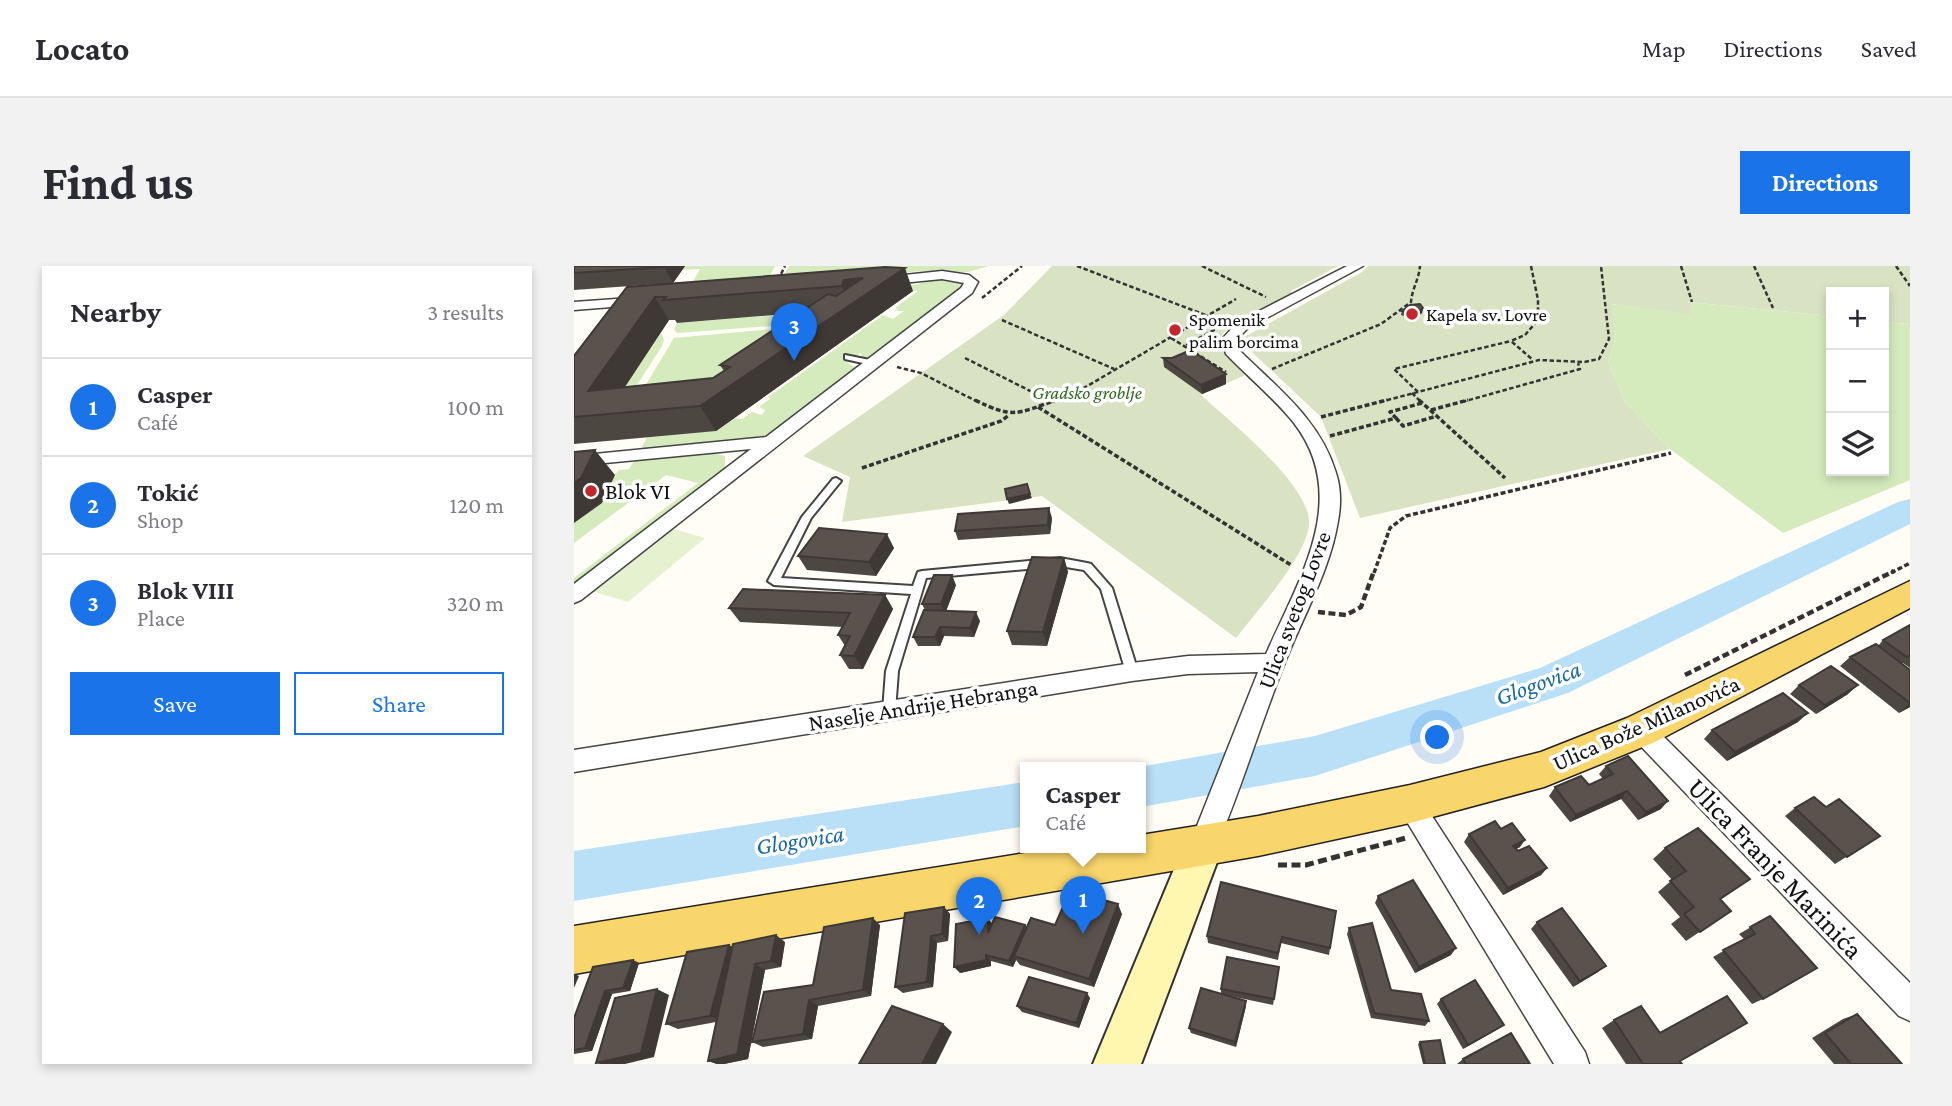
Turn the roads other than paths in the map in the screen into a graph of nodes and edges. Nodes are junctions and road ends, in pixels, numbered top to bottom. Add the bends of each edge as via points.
1 (1357, 266) edge
2 (866, 282) edge
3 (656, 300) edge
4 (618, 303) junction
5 (574, 306) edge
6 (603, 322) edge
7 (848, 358) dead end
8 (872, 363) junction
9 (768, 442) junction
10 (574, 461) edge
11 (836, 481) dead end
12 (918, 590) junction
13 (1910, 593) edge
14 (574, 595) edge
15 (1273, 663) junction
16 (1132, 672) junction
17 (889, 710) junction
18 (1641, 730) junction
19 (574, 761) edge
20 (1409, 821) junction
21 (1210, 828) junction
22 (1146, 843) edge
23 (1106, 853) edge
24 (574, 950) edge
25 (1910, 1005) edge
26 (1117, 1064) edge
27 (1573, 1064) edge

1 - 15 street, Ulica svetog Lovre via 1233,331 1228,344 1292,407 1309,431 1329,476 1329,516 1321,550
2 - 8 street via 947,275 971,282 967,290
3 - 4 street
4 - 5 street
4 - 6 street
7 - 8 lane
8 - 9 street
9 - 10 street
9 - 14 street
11 - 12 lane via 807,517 774,581
12 - 16 lane via 922,575 1060,562 1087,567 1107,588
12 - 17 lane via 892,671
13 - 18 main road, Ulica Bože Milanovića
15 - 16 street, Naselje Andrije Hebranga
15 - 21 street, Ulica svetog Lovre
16 - 17 street, Naselje Andrije Hebranga
17 - 19 street, Naselje Andrije Hebranga
18 - 20 main road, Ulica Bože Milanovića
18 - 25 street, Ulica Franje Marinića
20 - 21 main road, Ulica Bože Milanovića
20 - 27 street
21 - 22 main road, Ulica Bože Milanovića
21 - 26 main road
23 - 24 main road, Ulica Bože Milanovića via 1022,873

